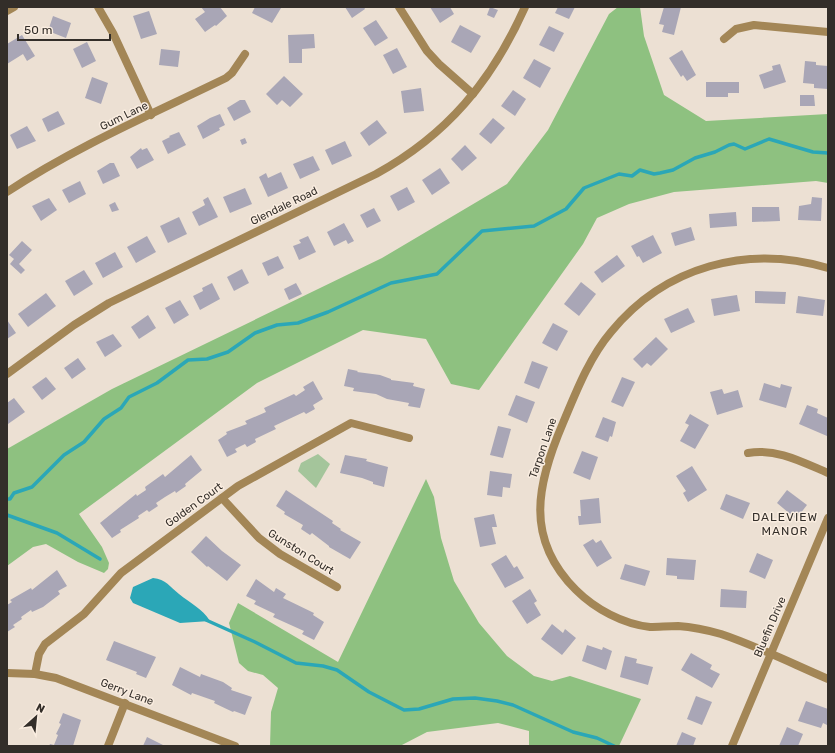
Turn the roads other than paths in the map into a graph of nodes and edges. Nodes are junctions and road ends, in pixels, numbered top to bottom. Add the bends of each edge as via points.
1 (14, 7) edge
2 (98, 7) edge
3 (399, 7) edge
4 (525, 7) edge
5 (7, 11) edge
6 (828, 32) edge
7 (724, 39) dead end
8 (244, 54) dead end
9 (473, 94) junction
10 (151, 115) junction
11 (7, 192) edge
12 (828, 268) edge
13 (7, 374) edge
14 (409, 438) dead end
15 (748, 453) dead end
16 (828, 473) edge
17 (222, 498) junction
18 (828, 518) edge
19 (337, 587) dead end
20 (770, 654) junction
21 (7, 673) edge
22 (34, 674) junction
23 (828, 679) edge
24 (125, 703) junction
25 (108, 746) edge
26 (235, 746) edge
27 (732, 746) edge

1 - 5 street
2 - 10 street via 113,33
3 - 9 street via 427,51
4 - 9 street, Glendale Road via 503,52
6 - 7 street via 754,25 736,29
8 - 10 street, Gum Lane via 226,78
9 - 13 street, Glendale Road via 437,133 394,163 109,303
10 - 11 street, Gum Lane via 43,170
12 - 20 street, Tarpon Lane via 796,260 731,260 685,276 644,301 611,332 598,350 577,389 556,440 541,489 542,527 546,546 554,563 577,591 593,604 637,625 701,629
14 - 17 street, Golden Court via 354,423 347,424 238,486
15 - 16 street via 758,451 785,455
17 - 19 street, Gunston Court via 259,538 280,554
17 - 22 street, Golden Court via 121,573 84,614 49,640 41,648
18 - 20 street, Bluefin Drive
20 - 23 street, Tarpon Lane
20 - 27 street, Bluefin Drive
21 - 22 street, Gerry Lane
22 - 24 street, Gerry Lane via 56,678
24 - 25 street
24 - 26 street, Gerry Lane

